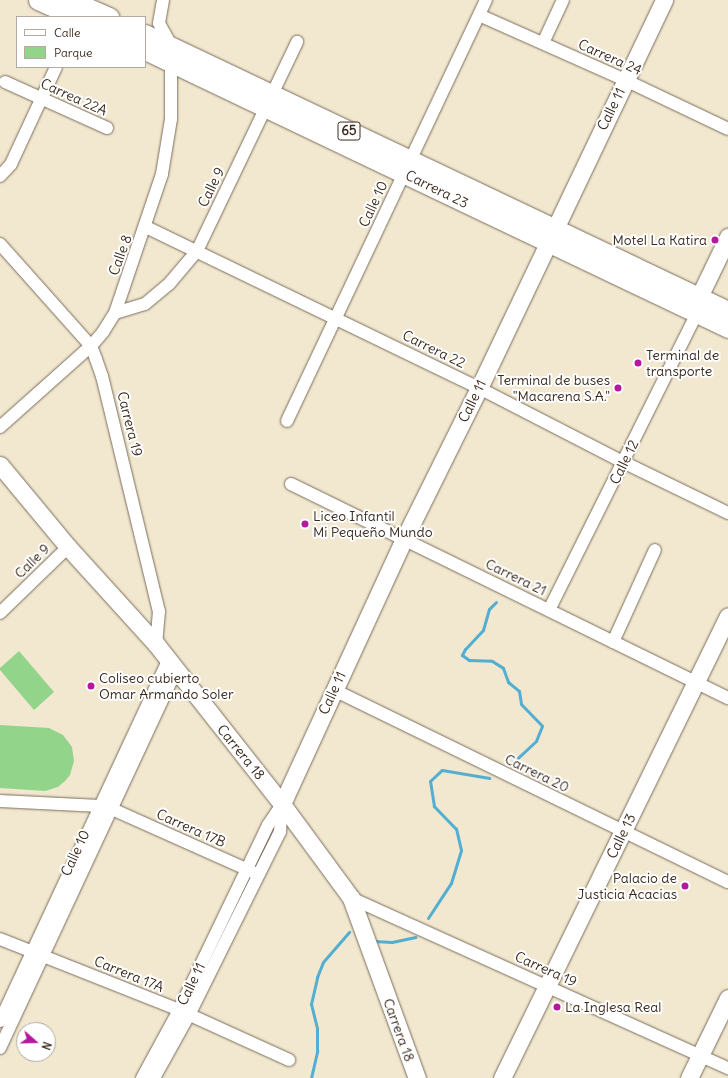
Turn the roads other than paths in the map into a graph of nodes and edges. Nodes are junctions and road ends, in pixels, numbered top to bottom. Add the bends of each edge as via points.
1 (38, 0) edge
2 (163, 0) edge
3 (486, 0) edge
4 (563, 0) edge
5 (664, 0) edge
6 (78, 8) edge
7 (479, 15) junction
8 (106, 16) edge
9 (146, 35) edge
10 (297, 42) dead end
11 (543, 44) junction
12 (146, 50) edge
13 (171, 54) junction
14 (56, 68) edge
15 (625, 80) junction
16 (5, 82) dead end
17 (42, 99) junction
18 (269, 100) junction
19 (108, 128) dead end
20 (728, 129) edge
21 (407, 167) junction
22 (0, 176) edge
23 (146, 227) junction
24 (551, 235) junction
25 (728, 237) edge
26 (0, 244) edge
27 (197, 251) junction
28 (728, 258) edge
29 (701, 303) junction
30 (728, 311) edge
31 (115, 312) junction
32 (336, 318) junction
33 (728, 328) edge
34 (91, 346) junction
35 (479, 388) junction
36 (287, 421) dead end
37 (0, 427) edge
38 (623, 462) junction
39 (0, 465) edge
40 (291, 484) dead end
41 (728, 513) edge
42 (404, 539) junction
43 (68, 547) junction
44 (654, 550) dead end
45 (550, 610) junction
46 (0, 613) edge
47 (728, 616) edge
48 (614, 642) junction
49 (156, 644) junction
50 (172, 665) junction
51 (696, 682) junction
52 (334, 690) junction
53 (728, 698) edge
54 (0, 801) edge
55 (282, 804) junction
56 (106, 808) junction
57 (623, 832) junction
58 (247, 869) junction
59 (259, 874) junction
60 (728, 882) edge
61 (351, 898) junction
62 (0, 939) edge
63 (38, 954) junction
64 (547, 986) junction
65 (18, 995) junction
66 (728, 998) edge
67 (184, 1012) junction
68 (0, 1021) edge
69 (0, 1048) edge
70 (700, 1055) junction
71 (289, 1060) dead end
72 (728, 1068) edge
73 (142, 1078) edge
74 (154, 1078) edge
75 (417, 1078) edge
76 (502, 1078) edge
77 (689, 1078) edge

1 - 6 main road
2 - 13 street via 159,23
3 - 7 street, Calle 10
4 - 11 street
5 - 15 street, Calle 11
6 - 8 main road
7 - 11 street, Carrera 24
7 - 21 street, Calle 10
9 - 13 main road, Carrera 23 / 65
10 - 18 street, Calle 9
11 - 15 street, Carrera 24
12 - 13 main road, Carrera 23 / 65
13 - 18 main road, Carrera 23 / 65
13 - 23 street, Calle 8 via 169,135 162,174
14 - 17 street
15 - 20 street, Carrera 24
15 - 24 street, Calle 11
16 - 17 street, Carrea 22A
17 - 19 street, Carrea 22A
17 - 22 street via 11,164
18 - 21 main road, Carrera 23 / 65
18 - 27 street, Calle 9
21 - 24 main road, Carrera 23 / 65
21 - 32 street, Calle 10
23 - 27 street, Carrera 22
23 - 31 street, Calle 8
24 - 29 main road, Carrera 23 / 65
24 - 35 street, Calle 11
25 - 29 street, Calle 12
26 - 34 street, Carrera 19
27 - 31 street, Calle 9 via 168,284 145,304
27 - 32 street, Carrera 22
28 - 29 street, Calle 12
29 - 30 main road, Carrera 23 / 65
29 - 33 main road, Carrera 23 / 65
29 - 38 street, Calle 12
31 - 34 street, Calle 8
32 - 35 street, Carrera 22
32 - 36 street, Calle 10
34 - 37 street, Calle 8
34 - 49 street, Carrera 19 via 102,376 159,611
35 - 38 street, Carrera 22
35 - 42 street, Calle 11
38 - 41 street, Carrera 22
38 - 45 street, Calle 12
39 - 43 street, Carrera 18
40 - 42 street, Carrera 21
42 - 45 street, Carrera 21
42 - 52 street, Calle 11
43 - 46 street, Calle 9
43 - 49 street, Carrera 18
44 - 48 street
45 - 48 street, Carrera 21
47 - 51 street, Calle 13
48 - 51 street, Carrera 21
49 - 50 street, Carrera 18
50 - 55 street, Carrera 18
50 - 56 street, Calle 10
51 - 53 street, Carrera 21
51 - 57 street, Calle 13
52 - 55 street, Calle 11
52 - 57 street, Carrera 20
54 - 56 street
55 - 58 street, Calle 11 via 268,825
55 - 59 street, Calle 11 via 280,832
55 - 61 street, Carrera 18
56 - 58 street, Carrera 17B
56 - 63 street, Calle 10
57 - 60 street, Carrera 20
57 - 64 street, Calle 13
58 - 59 street, Carrera 17B
58 - 67 street, Calle 11
59 - 67 street, Calle 11
61 - 64 street, Carrera 19
61 - 75 street, Carrera 18
62 - 63 street, Carrera 17A
63 - 65 street, Calle 10
63 - 67 street, Carrera 17A
64 - 70 street, Carrera 19
64 - 76 street, Calle 13
65 - 68 street, Calle 10
65 - 69 street, Calle 10
66 - 70 street
67 - 71 street, Carrera 17A
67 - 73 street, Calle 11
67 - 74 street, Calle 11
70 - 72 street, Carrera 19
70 - 77 street

